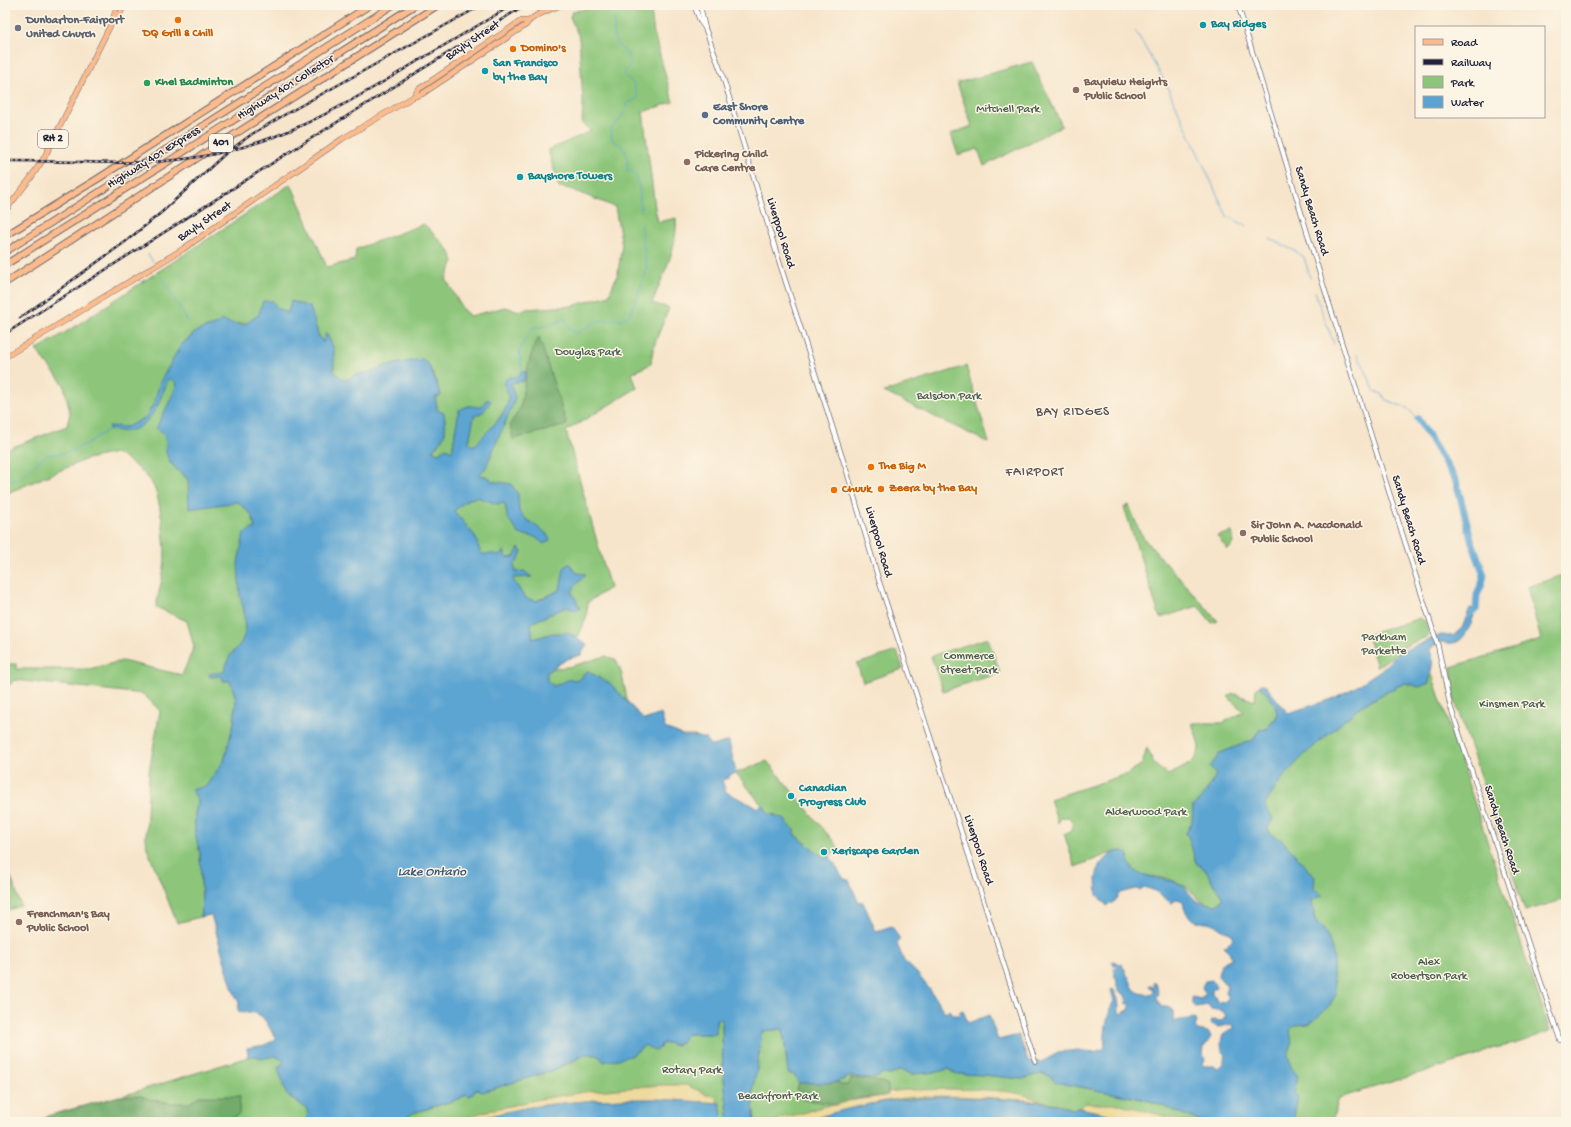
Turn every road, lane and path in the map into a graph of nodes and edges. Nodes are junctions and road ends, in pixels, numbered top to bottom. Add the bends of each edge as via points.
1 (117, 5) edge
2 (124, 5) edge
3 (370, 5) edge
4 (393, 5) edge
5 (415, 5) edge
6 (438, 5) edge
7 (561, 5) edge
8 (694, 5) edge
9 (700, 5) edge
10 (1238, 5) edge
11 (113, 20) junction
12 (705, 28) junction
13 (5, 211) edge
14 (5, 236) edge
15 (5, 252) edge
16 (5, 265) edge
17 (5, 283) edge
18 (5, 357) edge
19 (1566, 1038) edge
20 (1035, 1062) dead end

1 - 11 main road, RH 2
2 - 11 main road, RH 2 via 120,14
3 - 14 highway, Highway 401 Collector
4 - 15 highway, Highway 401 Express / 401
5 - 16 highway, Highway 401 Express / 401
6 - 17 highway, Highway 401 Collector / 401
7 - 18 main road, Bayly Street via 528,21 526,25 422,94 342,139 183,249
8 - 12 street, Liverpool Road
9 - 12 street, Liverpool Road
10 - 19 street, Sandy Beach Road via 1322,282 1435,636 1450,705 1560,1040
11 - 13 main road, RH 2 via 44,158
12 - 20 street, Liverpool Road via 722,74 774,247 836,436 881,588 952,800

